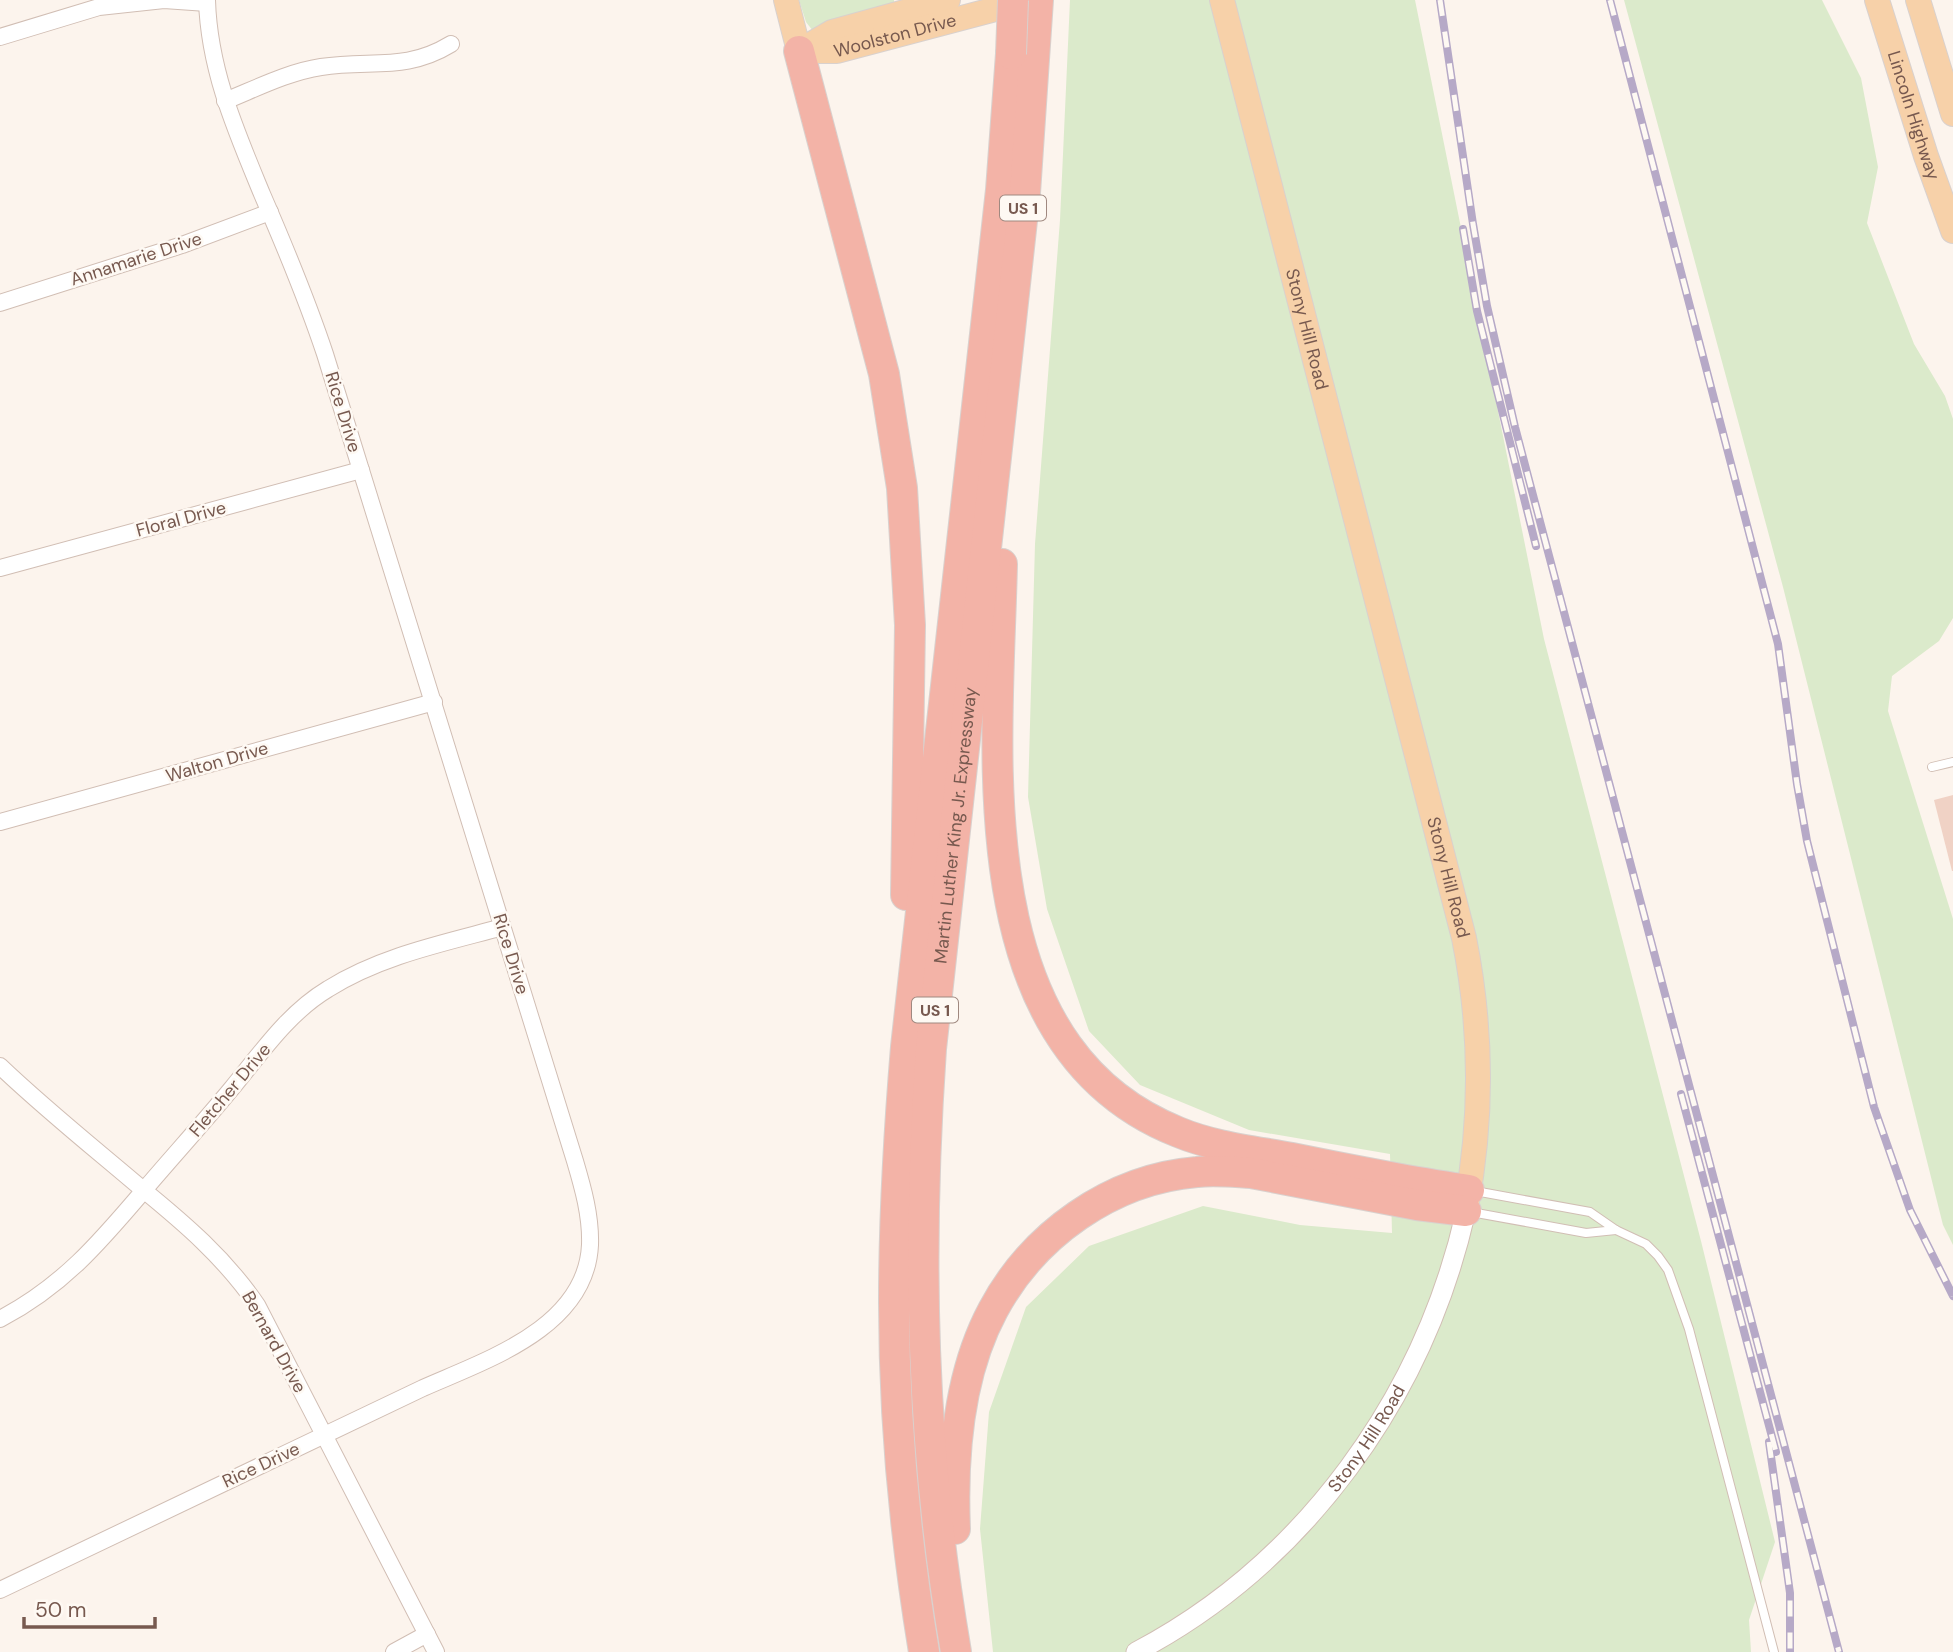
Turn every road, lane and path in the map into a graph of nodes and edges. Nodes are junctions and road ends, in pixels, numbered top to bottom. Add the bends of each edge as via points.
1 (786, 0) edge
2 (948, 0) edge
3 (1013, 0) edge
4 (1030, 0) edge
5 (1038, 0) edge
6 (1222, 0) edge
7 (1877, 0) edge
8 (1918, 0) edge
9 (206, 1) edge
10 (0, 37) edge
11 (451, 44) dead end
12 (1023, 50) junction
13 (799, 51) junction
14 (225, 101) junction
15 (1953, 114) edge
16 (270, 212) junction
17 (1953, 231) edge
18 (0, 303) edge
19 (1006, 370) junction
20 (361, 470) junction
21 (0, 568) edge
22 (433, 702) junction
23 (1953, 762) edge
24 (1932, 767) dead end
25 (0, 822) edge
26 (503, 927) junction
27 (0, 1066) edge
28 (901, 1111) junction
29 (144, 1190) junction
30 (1467, 1201) junction
31 (1616, 1230) junction
32 (0, 1320) edge
33 (324, 1435) junction
34 (0, 1590) edge
35 (427, 1634) junction
36 (394, 1652) edge
37 (436, 1652) edge
38 (924, 1652) edge
39 (958, 1652) edge
40 (1136, 1652) edge
41 (1774, 1652) edge

1 - 13 main road
2 - 13 main road, Woolston Drive via 832,32
3 - 12 highway, Martin Luther King Jr. Expressway / US 1, bridge
4 - 13 main road, Woolston Drive via 837,51
5 - 12 highway, Martin Luther King Jr. Expressway / US 1
6 - 30 main road, Stony Hill Road via 1464,938 1480,1071
7 - 17 main road, Lincoln Highway
8 - 15 main road
9 - 10 street via 99,7
9 - 14 street, Rice Drive via 215,72
11 - 14 street via 416,61 318,67
12 - 19 highway, Martin Luther King Jr. Expressway / US 1 via 1025,193
12 - 28 highway, Martin Luther King Jr. Expressway / US 1 via 999,204
13 - 28 highway via 878,349 903,502 911,673
14 - 16 street, Rice Drive
16 - 18 street, Annamarie Drive
16 - 20 street, Rice Drive via 310,309
19 - 30 highway via 999,819 1021,944 1050,1018 1114,1096 1177,1132 1220,1145 1421,1183
19 - 39 highway, Martin Luther King Jr. Expressway / US 1 via 931,1049 923,1177 927,1418 941,1559
20 - 21 street, Floral Drive
20 - 22 street, Rice Drive
22 - 25 street, Walton Drive
22 - 26 street, Rice Drive
23 - 24 lane
26 - 29 street, Fletcher Drive via 377,965 305,1005
26 - 33 street, Rice Drive via 586,1201 590,1247 581,1282 558,1314 537,1331
27 - 29 street, Bernard Drive
28 - 38 highway, Martin Luther King Jr. Expressway / US 1 via 894,1240 895,1369 904,1499
29 - 32 street, Fletcher Drive via 73,1270
29 - 33 street, Bernard Drive via 195,1233 247,1290
30 - 31 lane via 1586,1233
30 - 31 lane via 1590,1212
30 - 39 highway via 1417,1205 1251,1173 1198,1171 1132,1187 1058,1229 1021,1267 992,1311 966,1387 955,1479
30 - 40 street, Stony Hill Road via 1447,1282 1421,1348 1385,1414 1341,1479 1289,1537 1234,1587
31 - 41 lane via 1652,1250 1675,1286
33 - 34 street, Rice Drive
33 - 35 street, Bernard Drive
35 - 36 street
35 - 37 street, Bernard Drive

